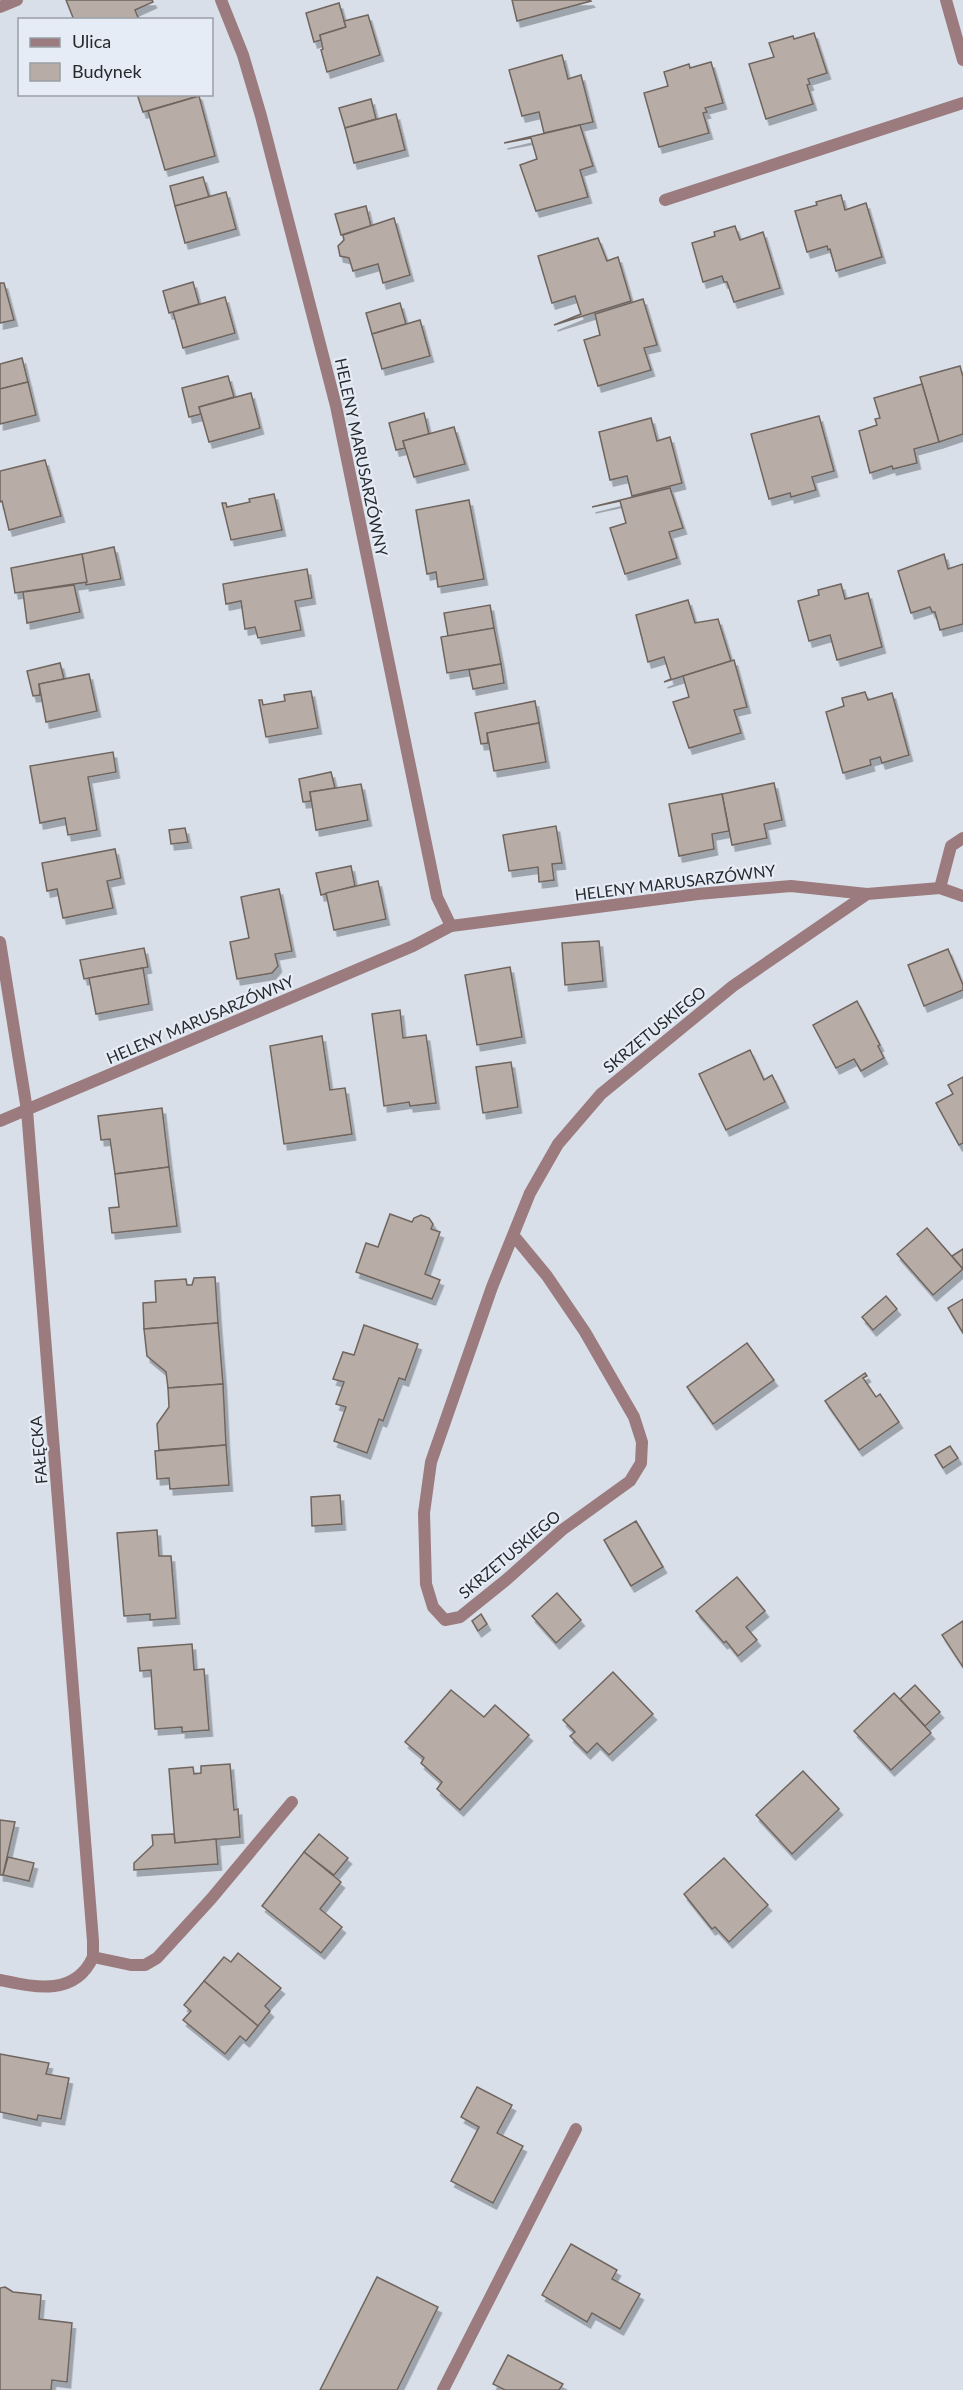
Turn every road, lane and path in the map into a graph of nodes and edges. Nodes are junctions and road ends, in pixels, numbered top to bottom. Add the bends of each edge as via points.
1 (17, 0) edge
2 (221, 0) edge
3 (946, 0) edge
4 (0, 7) edge
5 (963, 60) edge
6 (963, 104) edge
7 (665, 200) dead end
8 (963, 838) edge
9 (940, 888) junction
10 (867, 894) junction
11 (963, 896) edge
12 (451, 926) junction
13 (0, 942) edge
14 (27, 1110) junction
15 (0, 1121) edge
16 (514, 1236) junction
17 (292, 1802) dead end
18 (93, 1957) junction
19 (0, 1980) edge
20 (576, 2128) dead end
21 (443, 2390) edge

1 - 4 street
2 - 12 street, HELENY MARUSARZÓWNY via 261,116 336,406 437,897
3 - 5 street
6 - 7 street
8 - 9 street via 951,846
9 - 10 street, HELENY MARUSARZÓWNY
9 - 11 street
10 - 12 street, HELENY MARUSARZÓWNY via 791,886
10 - 16 street, SKRZETUSKIEGO via 733,986 601,1094 558,1144 530,1193
12 - 14 street, HELENY MARUSARZÓWNY via 414,946
13 - 14 street, FAŁĘCKA
14 - 15 street, HELENY MARUSARZÓWNY
14 - 18 street, FAŁĘCKA
16 - 16 street, SKRZETUSKIEGO via 585,1332 634,1417 642,1442 641,1463 630,1481 562,1530 460,1617 445,1620 433,1607 426,1584 424,1513 431,1462 492,1287
17 - 18 street via 157,1958 145,1965 131,1965
18 - 19 street via 82,1973 54,1987 38,1988
20 - 21 street

